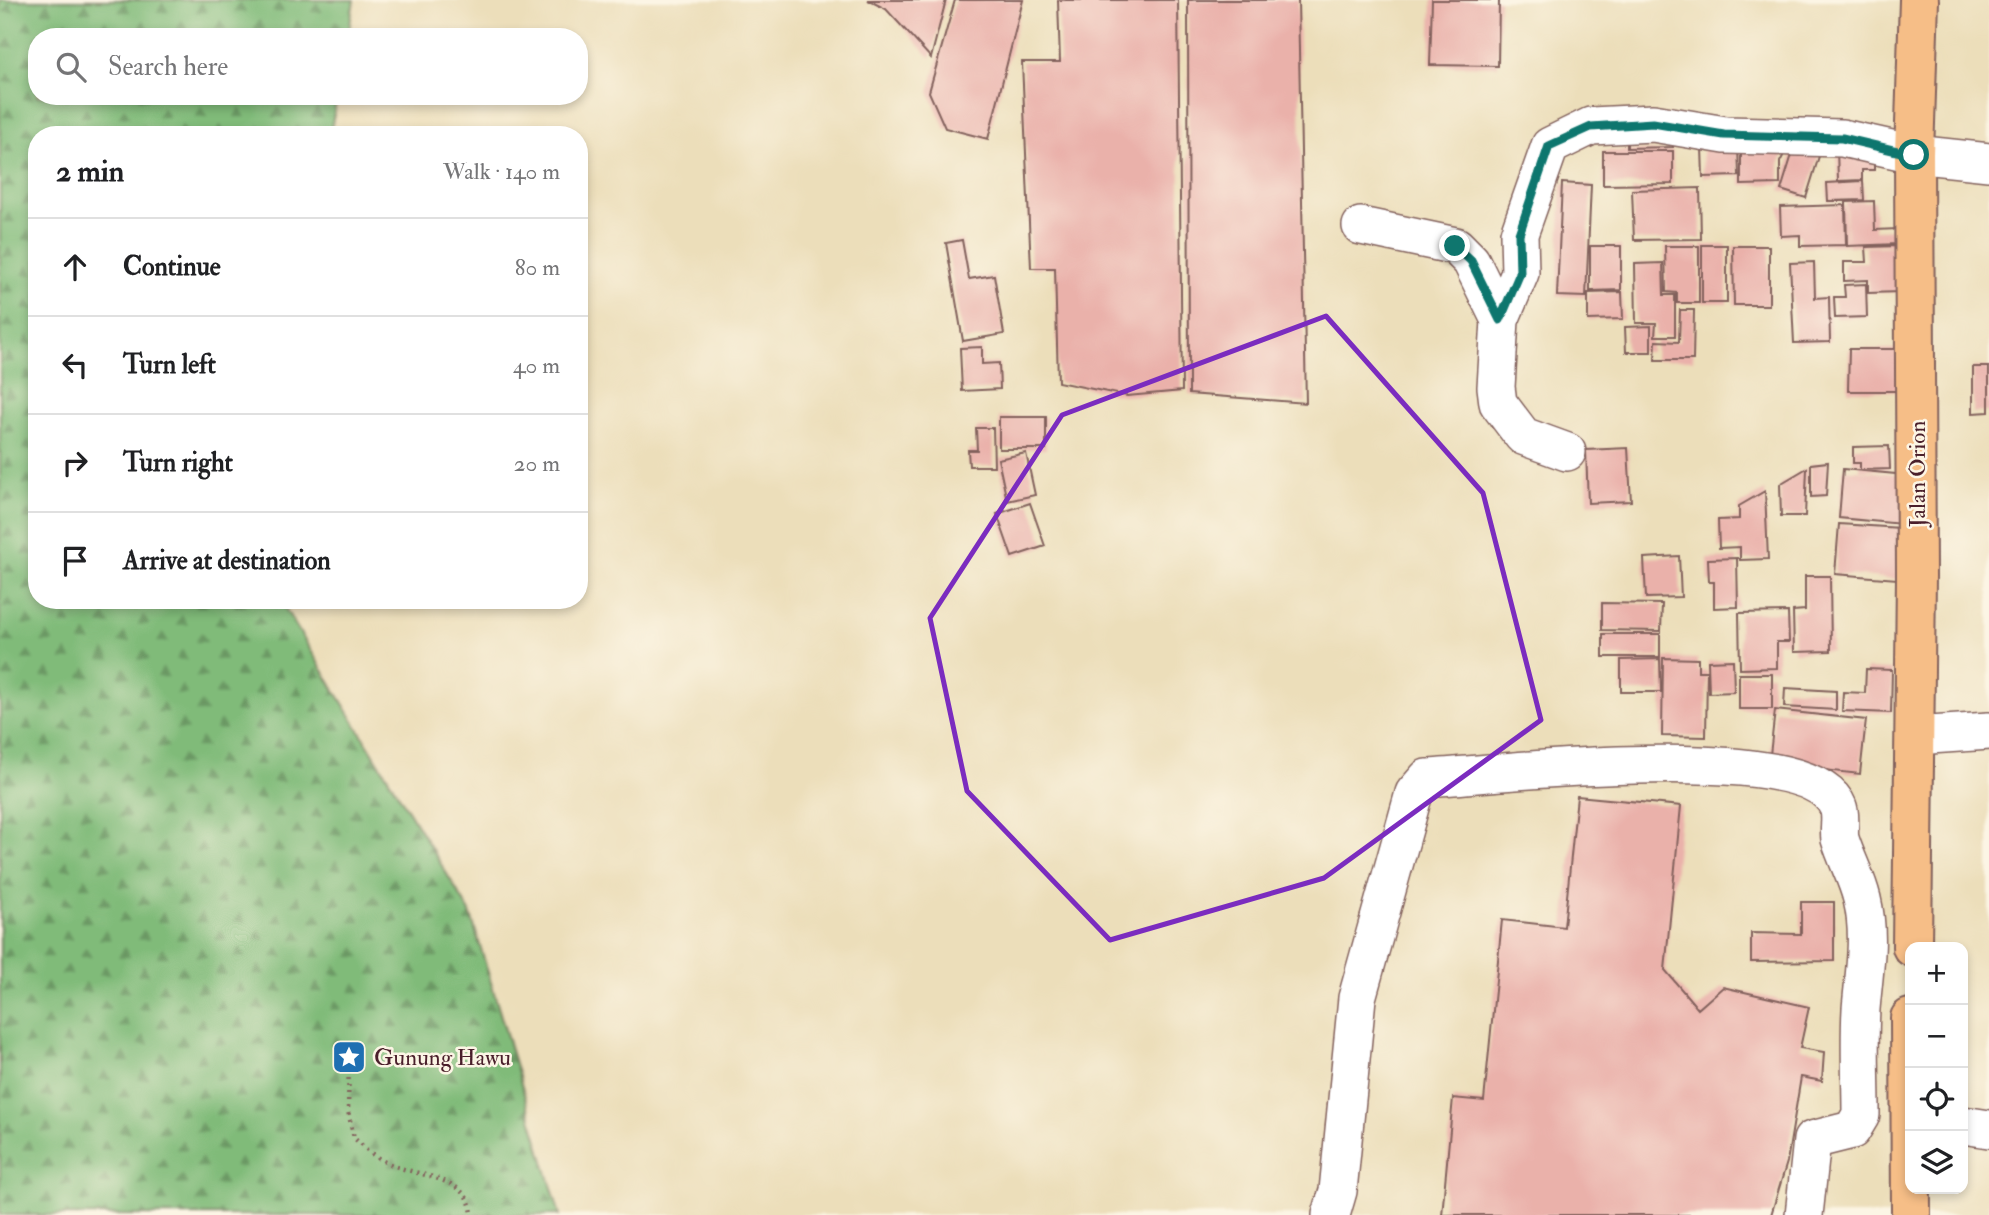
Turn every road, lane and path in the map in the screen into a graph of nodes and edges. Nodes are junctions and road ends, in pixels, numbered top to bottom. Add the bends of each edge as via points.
1 (1919, 0) edge
2 (1914, 155) junction
3 (1989, 162) edge
4 (1361, 226) dead end
5 (1500, 320) junction
6 (1567, 452) dead end
7 (1989, 731) edge
8 (1916, 736) junction
9 (1912, 942) edge
10 (349, 1057) dead end
11 (1968, 1126) edge
12 (1989, 1129) edge
13 (1909, 1131) edge
14 (472, 1215) edge
15 (1331, 1215) edge
16 (1804, 1215) edge
17 (1911, 1215) edge

1 - 2 highway, Jalan Orion
2 - 3 street
2 - 5 street via 1842,138 1724,135 1653,123 1591,127 1549,146 1519,234 1520,273
2 - 8 highway, Jalan Orion
4 - 5 street via 1455,246 1471,261
5 - 6 street via 1498,403 1523,436
7 - 8 street
8 - 9 highway, Jalan Orion
10 - 14 path via 348,1111 354,1138 387,1163 461,1190 471,1200
11 - 12 street
13 - 17 highway
15 - 16 street via 1338,1191 1357,998 1414,793 1427,778 1708,764 1783,773 1823,788 1838,808 1839,836 1862,899 1868,959 1861,1010 1861,1115 1852,1130 1812,1140

